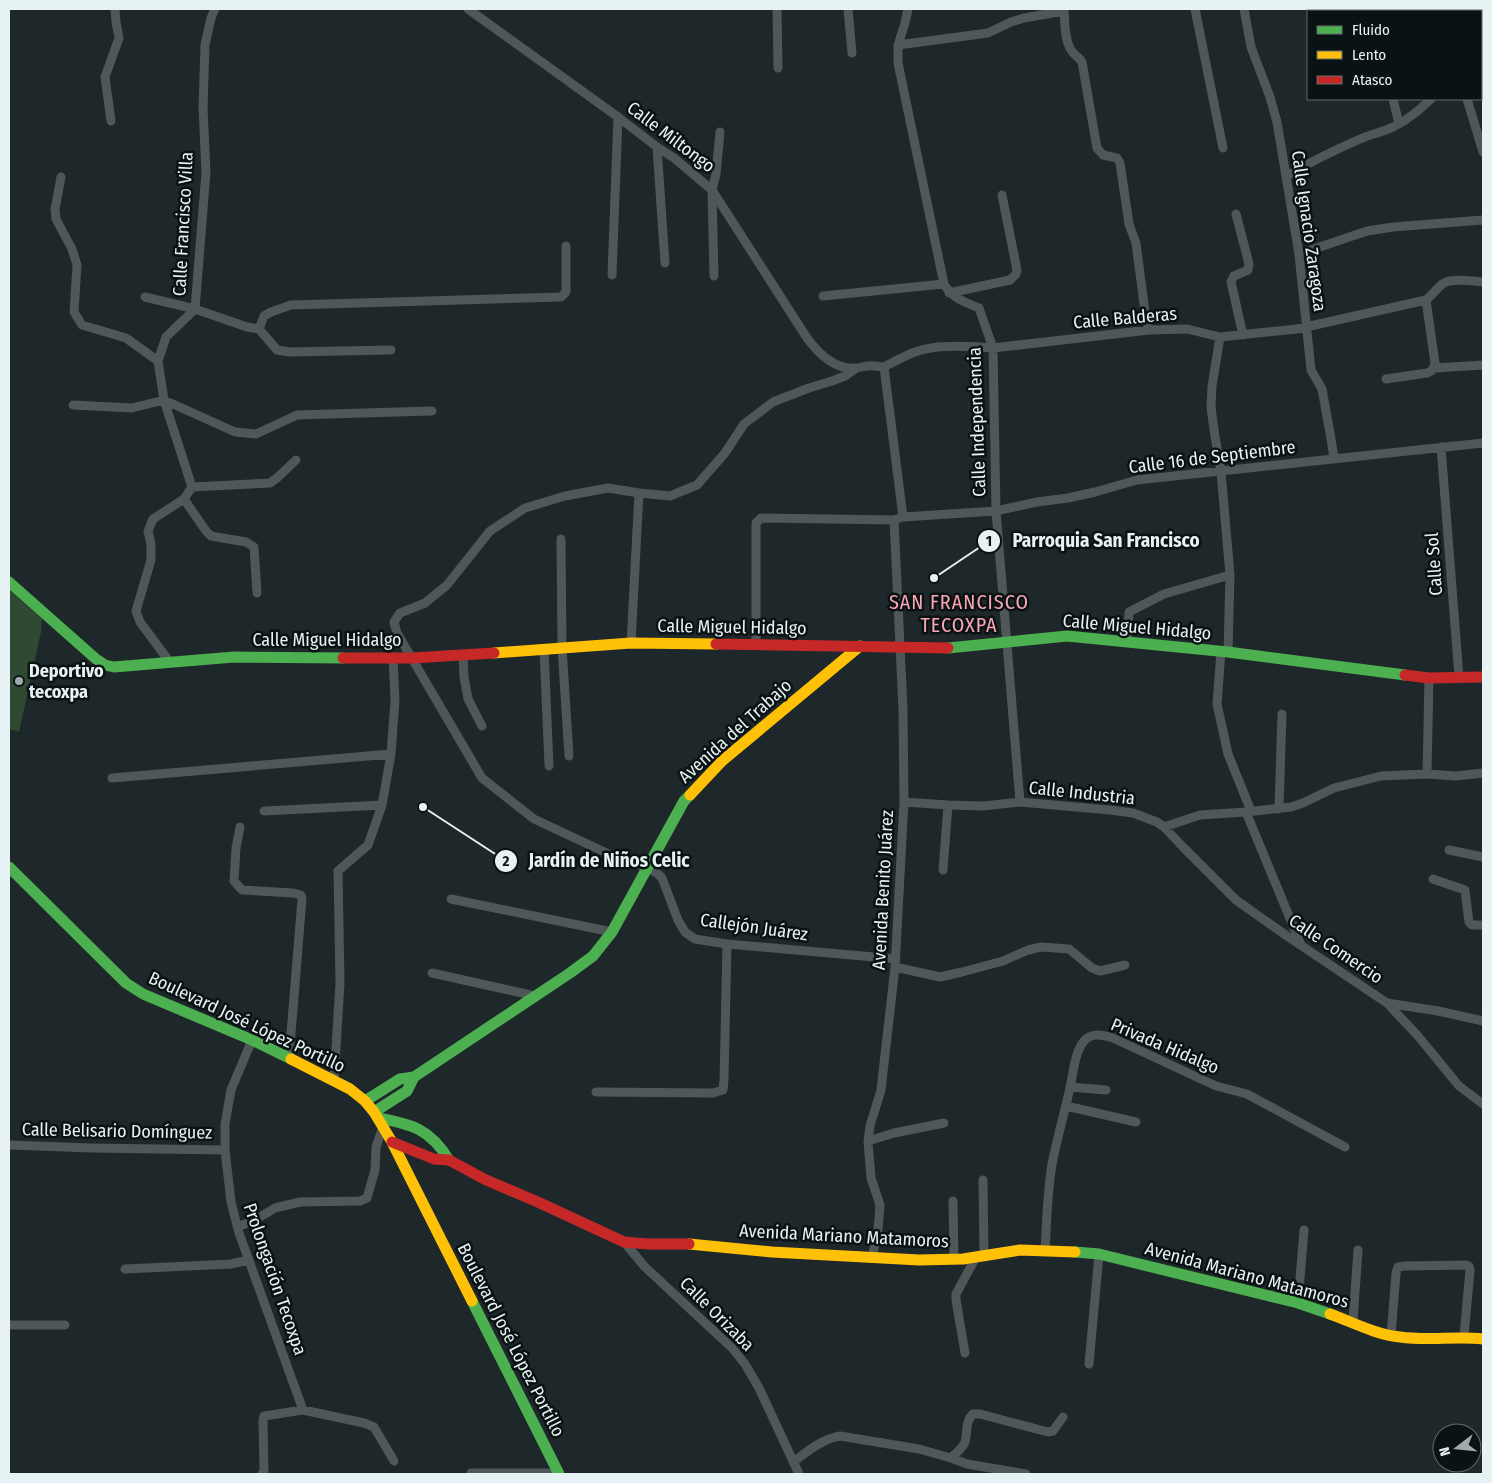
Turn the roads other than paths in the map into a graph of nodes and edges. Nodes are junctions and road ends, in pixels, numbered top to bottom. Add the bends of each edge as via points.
1 (115, 9) edge
2 (216, 9) edge
3 (468, 9) edge
4 (777, 9) edge
5 (848, 9) edge
6 (908, 9) edge
7 (1195, 9) edge
8 (1244, 9) edge
9 (1064, 10) edge
10 (898, 45) junction
11 (852, 53) dead end
12 (778, 68) dead end
13 (1393, 100) edge
14 (1430, 100) edge
15 (1467, 100) edge
16 (618, 117) junction
17 (111, 121) dead end
18 (1399, 124) junction
19 (720, 132) dead end
20 (657, 147) junction
21 (1223, 148) dead end
22 (1483, 152) edge
23 (1287, 176) junction
24 (61, 178) dead end
25 (712, 190) junction
26 (1002, 195) dead end
27 (1236, 214) dead end
28 (1483, 220) edge
29 (566, 246) dead end
30 (1299, 254) junction
31 (665, 263) dead end
32 (612, 274) dead end
33 (714, 276) dead end
34 (1483, 282) edge
35 (944, 284) junction
36 (949, 293) junction
37 (824, 296) dead end
38 (146, 297) dead end
39 (1426, 300) junction
40 (195, 309) junction
41 (1307, 326) junction
42 (259, 328) junction
43 (1149, 330) junction
44 (1243, 335) junction
45 (1220, 337) junction
46 (993, 348) junction
47 (391, 350) dead end
48 (158, 360) junction
49 (1483, 365) edge
50 (884, 367) junction
51 (1434, 368) junction
52 (855, 369) junction
53 (1386, 379) dead end
54 (164, 400) junction
55 (73, 405) dead end
56 (432, 411) dead end
57 (1483, 443) edge
58 (1441, 447) junction
59 (1334, 458) junction
60 (296, 460) dead end
61 (1221, 472) junction
62 (192, 487) junction
63 (639, 493) junction
64 (184, 499) junction
65 (996, 511) junction
66 (898, 518) junction
67 (562, 539) dead end
68 (1230, 575) junction
69 (9, 582) edge
70 (257, 593) dead end
71 (1008, 641) junction
72 (1127, 642) junction
73 (630, 643) junction
74 (756, 644) junction
75 (860, 646) junction
76 (900, 646) junction
77 (562, 648) junction
78 (544, 649) junction
79 (1224, 652) junction
80 (463, 655) junction
81 (393, 657) junction
82 (412, 658) junction
83 (169, 661) junction
84 (1483, 677) edge
85 (1429, 678) junction
86 (1459, 678) junction
87 (1282, 714) dead end
88 (482, 726) dead end
89 (390, 754) junction
90 (569, 756) dead end
91 (549, 766) dead end
92 (1483, 773) edge
93 (1427, 774) junction
94 (112, 778) dead end
95 (904, 802) junction
96 (1020, 802) junction
97 (382, 805) junction
98 (948, 805) junction
99 (1279, 808) junction
100 (264, 811) dead end
101 (1248, 812) junction
102 (240, 827) dead end
103 (1164, 827) junction
104 (1449, 850) dead end
105 (1483, 857) edge
106 (9, 867) edge
107 (648, 868) junction
108 (943, 870) dead end
109 (1433, 879) dead end
110 (451, 899) dead end
111 (1483, 925) edge
112 (612, 932) junction
113 (727, 944) junction
114 (1301, 945) junction
115 (896, 963) junction
116 (1125, 965) dead end
117 (432, 973) dead end
118 (535, 996) junction
119 (1387, 1003) junction
120 (1483, 1022) edge
121 (252, 1040) junction
122 (289, 1058) junction
123 (414, 1077) junction
124 (334, 1081) junction
125 (1070, 1087) junction
126 (1106, 1090) dead end
127 (596, 1092) dead end
128 (365, 1101) junction
129 (1483, 1104) edge
130 (1066, 1106) junction
131 (378, 1119) junction
132 (1136, 1122) dead end
133 (944, 1124) dead end
134 (868, 1141) junction
135 (392, 1142) junction
136 (9, 1145) edge
137 (1345, 1147) dead end
138 (225, 1150) junction
139 (449, 1160) junction
140 (983, 1180) dead end
141 (953, 1202) dead end
142 (238, 1227) junction
143 (1304, 1230) dead end
144 (624, 1242) junction
145 (1045, 1250) junction
146 (1358, 1250) dead end
147 (1099, 1254) junction
148 (980, 1257) junction
149 (872, 1258) junction
150 (954, 1259) junction
151 (249, 1260) junction
152 (124, 1269) dead end
153 (1298, 1303) junction
154 (1353, 1321) junction
155 (9, 1325) edge
156 (65, 1325) dead end
157 (1391, 1336) junction
158 (1464, 1336) junction
159 (1483, 1339) edge
160 (966, 1353) dead end
161 (1089, 1364) dead end
162 (304, 1410) junction
163 (1062, 1417) dead end
164 (951, 1458) junction
165 (394, 1460) dead end
166 (793, 1462) junction
167 (471, 1473) edge
168 (262, 1474) edge
169 (558, 1474) edge
170 (799, 1474) edge
171 (1026, 1474) edge

1 - 17 street via 119,38 105,78
2 - 40 street, Calle Francisco Villa via 205,45 202,108 206,172
3 - 16 street, Calle Miltongo
4 - 12 street
5 - 11 street
6 - 10 street
7 - 21 street
8 - 23 street, Calle Ignacio Zaragoza via 1251,47 1277,122
9 - 10 street via 1024,18 988,33
9 - 43 street via 1068,43 1082,62 1097,148 1104,155 1117,158 1120,163
10 - 35 street via 898,63
13 - 18 street
14 - 18 street
15 - 22 street
16 - 20 street, Calle Miltongo
16 - 32 street
18 - 23 street via 1310,162
19 - 25 street
20 - 25 street, Calle Miltongo
20 - 31 street
23 - 30 street, Calle Ignacio Zaragoza
24 - 48 street via 54,209 77,265 74,312 82,325 126,338
25 - 33 street
25 - 52 street, Calle Miltongo via 817,351 842,367
26 - 36 street via 1016,274 1010,280
27 - 44 street via 1249,264 1248,270 1234,276 1231,282
28 - 30 street via 1367,231
29 - 42 street via 566,292 562,297 291,306 264,316
30 - 41 street, Calle Ignacio Zaragoza
34 - 39 street via 1444,283
35 - 36 street
35 - 37 street
36 - 46 street, Calle Independencia via 979,308
38 - 40 street
39 - 41 street, Calle Balderas
39 - 51 street
40 - 42 street
40 - 48 street, Calle Francisco Villa via 166,337
41 - 44 street, Calle Balderas
41 - 59 street, Calle Ignacio Zaragoza via 1311,370 1322,388
42 - 47 street via 277,350
43 - 45 street, Calle Balderas via 1187,329
43 - 46 street, Calle Balderas
44 - 45 street, Calle Balderas
45 - 61 street via 1211,408
46 - 50 street, Calle Balderas via 929,348
46 - 65 street, Calle Independencia
48 - 54 street, Calle Francisco Villa
49 - 51 street
50 - 52 street, Calle Miltongo via 869,365
50 - 66 street, Avenida Benito Juárez
51 - 53 street via 1427,373
52 - 63 street via 845,376 772,402 744,424 725,453 697,485 670,496
54 - 55 street via 132,408
54 - 56 street via 235,432 256,434 297,416
54 - 62 street, Calle Francisco Villa
57 - 58 street, Calle 16 de Septiembre
58 - 59 street, Calle 16 de Septiembre
58 - 86 street, Calle Sol
59 - 61 street, Calle 16 de Septiembre
60 - 62 street via 270,483
61 - 65 street, Calle 16 de Septiembre via 1137,480 1068,498
61 - 68 street
62 - 64 street
63 - 73 street
63 - 82 street via 608,488 566,496 525,508 490,531 447,586 425,603 400,613 394,622
64 - 70 street via 211,536 246,542 254,547
64 - 83 street via 153,519 148,531 151,560 136,611 140,622
65 - 66 street, Calle 16 de Septiembre
65 - 71 street, Calle Independencia
66 - 74 street, Calle 16 de Septiembre via 761,518 756,523
66 - 76 street, Avenida Benito Juárez
67 - 77 street
68 - 72 street via 1164,594 1128,612
68 - 79 street
69 - 83 street, Calle Miguel Hidalgo via 104,666 140,666
71 - 72 street, Calle Miguel Hidalgo via 1067,636
71 - 76 street, Calle Miguel Hidalgo via 944,648
71 - 96 street, Calle Independencia
72 - 79 street, Calle Miguel Hidalgo
73 - 74 street, Calle Miguel Hidalgo
73 - 77 street, Calle Miguel Hidalgo
74 - 75 street, Calle Miguel Hidalgo
75 - 76 street, Calle Miguel Hidalgo
75 - 107 street, Avenida del Trabajo via 722,761 684,801
76 - 95 street, Avenida Benito Juárez
77 - 78 street, Calle Miguel Hidalgo
77 - 90 street
78 - 80 street, Calle Miguel Hidalgo
78 - 91 street
79 - 85 street, Calle Miguel Hidalgo
79 - 101 street via 1217,704 1228,754
80 - 82 street, Calle Miguel Hidalgo
80 - 88 street via 468,699
81 - 82 street, Calle Miguel Hidalgo
81 - 83 street, Calle Miguel Hidalgo via 234,657
81 - 89 street via 395,700
82 - 107 street via 482,778 534,819 613,856
84 - 86 street, Calle Miguel Hidalgo
85 - 86 street, Calle Miguel Hidalgo
85 - 93 street
87 - 99 street
89 - 94 street
89 - 97 street
92 - 93 street via 1456,776
93 - 99 street via 1381,776 1346,784 1303,803
95 - 98 street, Calle Industria
95 - 115 street, Avenida Benito Juárez
96 - 98 street, Calle Industria
96 - 103 street, Calle Industria via 1133,813
97 - 100 street
97 - 124 street via 368,845 338,871 340,983
98 - 108 street
99 - 101 street
101 - 103 street via 1200,815
101 - 114 street
102 - 122 street via 234,881 238,886 242,890 294,893 301,895 302,899
103 - 114 street, Calle Comercio via 1236,900
104 - 105 street
106 - 121 street, Boulevard José López Portillo via 126,983 143,994
107 - 112 street, Avenida del Trabajo
107 - 113 street, Callejón Juárez via 662,878 685,932 695,939
109 - 111 street via 1465,890 1469,922
110 - 112 street
112 - 118 street, Avenida del Trabajo via 593,956
113 - 115 street, Callejón Juárez
113 - 127 street via 723,1090 713,1093
114 - 119 street, Calle Comercio
115 - 116 street, Callejón Juárez via 940,977 1003,961 1041,946 1069,949 1100,971
115 - 134 street, Avenida Benito Juárez via 881,1090
117 - 118 street
118 - 123 street, Avenida del Trabajo
119 - 120 street
119 - 129 street, Calle Comercio via 1459,1086
121 - 122 street, Boulevard José López Portillo
121 - 138 street, Prolongación Tecoxpa via 231,1090 225,1124
122 - 124 street, Boulevard José López Portillo
123 - 128 street, Avenida del Trabajo via 400,1079
123 - 131 street, Avenida del Trabajo via 407,1090
124 - 128 street, Boulevard José López Portillo
125 - 126 street
125 - 130 street, Privada Hidalgo
125 - 137 street, Privada Hidalgo via 1076,1057 1084,1041 1092,1035 1102,1035 1216,1086 1247,1094
128 - 131 street, Boulevard José López Portillo
130 - 132 street
130 - 145 street, Privada Hidalgo via 1053,1158
131 - 135 street, Boulevard José López Portillo
131 - 139 street, Avenida Mariano Matamoros via 404,1122 422,1130 443,1148
131 - 142 street via 375,1170 367,1198 360,1201 300,1202 275,1208
133 - 134 street via 894,1132
134 - 149 street, Avenida Benito Juárez via 871,1178 880,1205
135 - 139 street, Avenida Mariano Matamoros via 434,1159
135 - 169 street, Boulevard José López Portillo
136 - 138 street, Calle Belisario Domínguez
138 - 142 street, Prolongación Tecoxpa via 231,1202
139 - 144 street, Avenida Mariano Matamoros
140 - 148 street
141 - 150 street
142 - 151 street, Prolongación Tecoxpa
143 - 153 street
144 - 149 street, Avenida Mariano Matamoros
144 - 166 street, Calle Orizaba via 645,1267 745,1364
145 - 147 street, Avenida Mariano Matamoros
145 - 148 street, Avenida Mariano Matamoros via 1020,1250
146 - 154 street
147 - 153 street, Avenida Mariano Matamoros
147 - 161 street
148 - 150 street, Avenida Mariano Matamoros
148 - 160 street via 956,1294
149 - 150 street, Avenida Mariano Matamoros
151 - 152 street via 231,1264
151 - 162 street, Prolongación Tecoxpa
153 - 154 street, Avenida Mariano Matamoros
154 - 157 street, Avenida Mariano Matamoros
155 - 156 street
157 - 158 street, Avenida Mariano Matamoros
157 - 158 street via 1400,1268 1466,1265 1470,1270
158 - 159 street, Avenida Mariano Matamoros
162 - 165 street via 374,1427
162 - 168 street via 264,1416
163 - 164 street via 1048,1432 973,1414 968,1418 964,1443
164 - 166 street via 919,1449 840,1436 823,1441
164 - 171 street via 967,1464
166 - 170 street, Calle Orizaba
167 - 169 street

